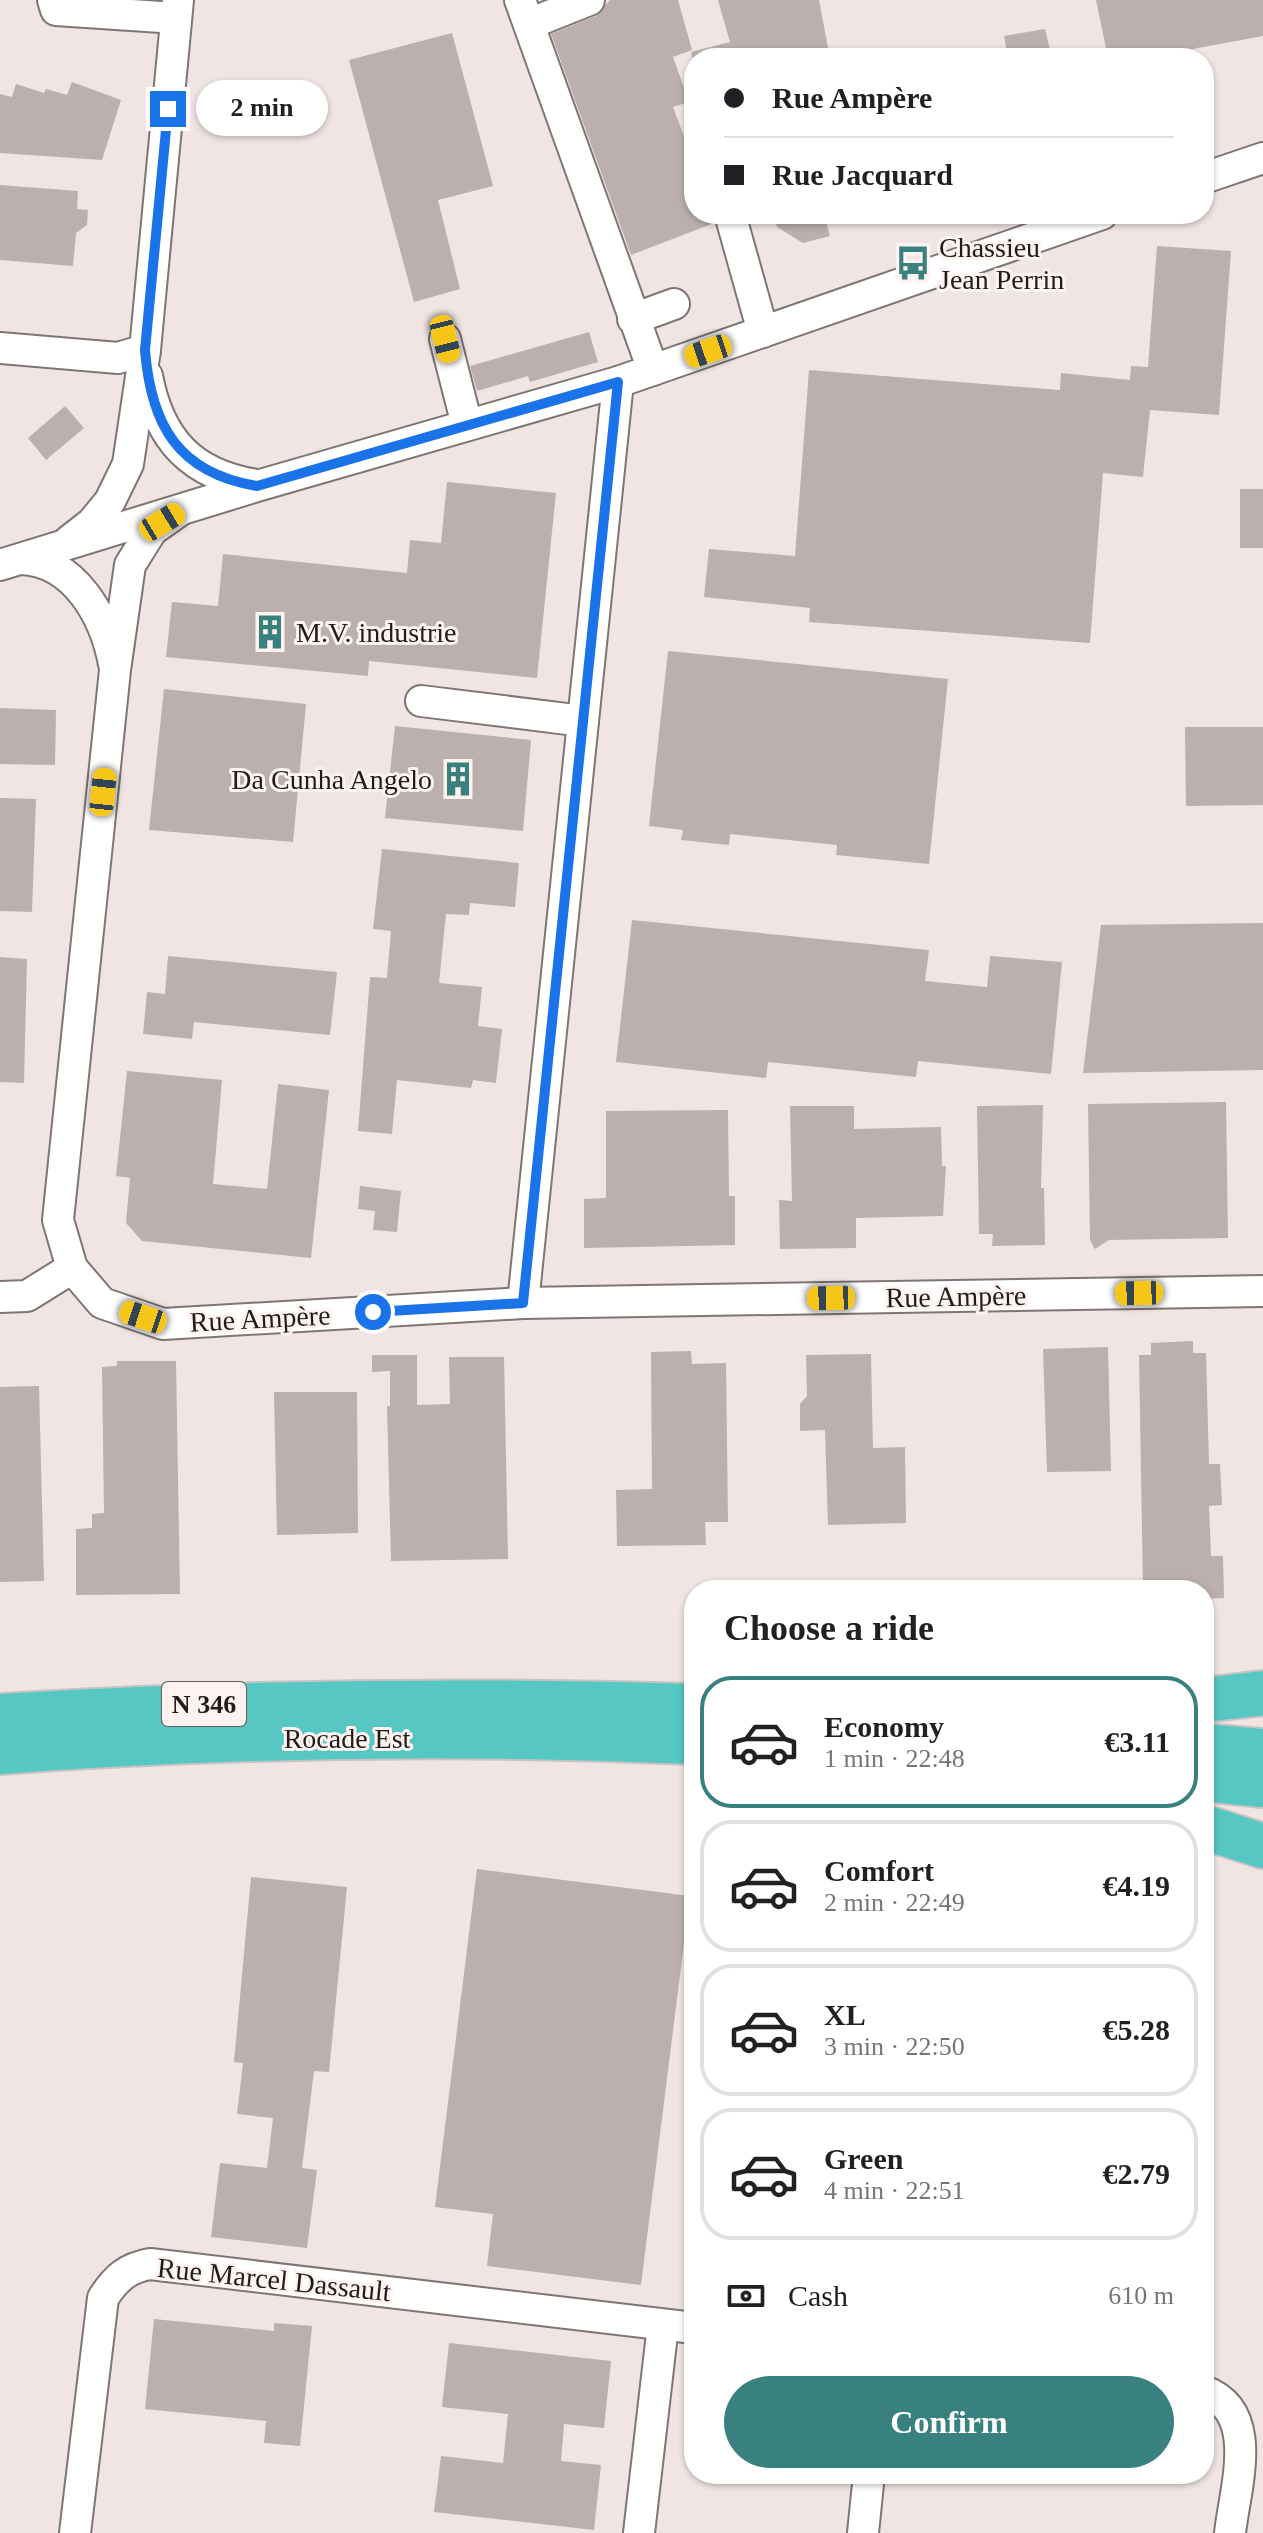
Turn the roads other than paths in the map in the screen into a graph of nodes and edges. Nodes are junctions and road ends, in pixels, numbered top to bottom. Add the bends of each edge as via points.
1 (53, 0) edge
2 (589, 0) edge
3 (177, 9) edge
4 (524, 12) edge
5 (1263, 158) edge
6 (1214, 175) edge
7 (733, 224) edge
8 (1073, 224) edge
9 (674, 304) dead end
10 (633, 319) junction
11 (763, 332) junction
12 (445, 339) dead end
13 (0, 348) edge
14 (145, 350) junction
15 (653, 370) junction
16 (618, 382) junction
17 (467, 425) junction
18 (257, 486) junction
19 (179, 511) junction
20 (56, 548) junction
21 (10, 562) edge
22 (115, 670) junction
23 (421, 701) dead end
24 (583, 721) junction
25 (72, 1268) junction
26 (1263, 1291) edge
27 (0, 1297) edge
28 (523, 1303) junction
29 (1263, 1693) edge
30 (1214, 1699) edge
31 (684, 1706) edge
32 (0, 1716) edge
33 (684, 1742) edge
34 (1214, 1747) edge
35 (1263, 1751) edge
36 (0, 1752) edge
37 (1214, 1780) edge
38 (1263, 1785) edge
39 (1214, 1830) edge
40 (1263, 1846) edge
41 (663, 2325) junction
42 (684, 2327) edge
43 (1214, 2395) edge
44 (868, 2484) edge
45 (75, 2533) edge
46 (639, 2533) edge
47 (863, 2533) edge
48 (1230, 2533) edge

1 - 3 street via 56,10
2 - 4 street
3 - 14 street
4 - 10 street
5 - 6 street
7 - 11 street
8 - 11 street
9 - 10 street
10 - 15 street
11 - 15 street
12 - 17 street
13 - 14 street via 118,358
14 - 18 street via 155,411 169,439 209,471
14 - 20 street via 122,480 92,523
15 - 16 street
16 - 17 street
16 - 24 street
17 - 18 street
18 - 19 street
19 - 20 street
19 - 22 street, Rue Ampère via 152,530 130,565
20 - 21 street
21 - 22 street, Rue Ampère via 47,564 78,585 102,626
22 - 25 street, Rue Ampère via 58,1220
23 - 24 street
24 - 28 street
25 - 27 street via 27,1296
25 - 28 street, Rue Ampère via 102,1303 163,1324
26 - 28 street, Rue Ampère
29 - 30 highway
31 - 32 highway, Rocade Est / N 346 via 370,1701
33 - 36 highway, Rocade Est / N 346 via 305,1737
34 - 35 highway
37 - 38 highway
39 - 40 highway
41 - 42 street, Rue Marcel Dassault
41 - 45 street, Rue Marcel Dassault via 150,2264 132,2267 103,2298
41 - 46 street
43 - 48 street via 1232,2410 1241,2434
44 - 47 street

